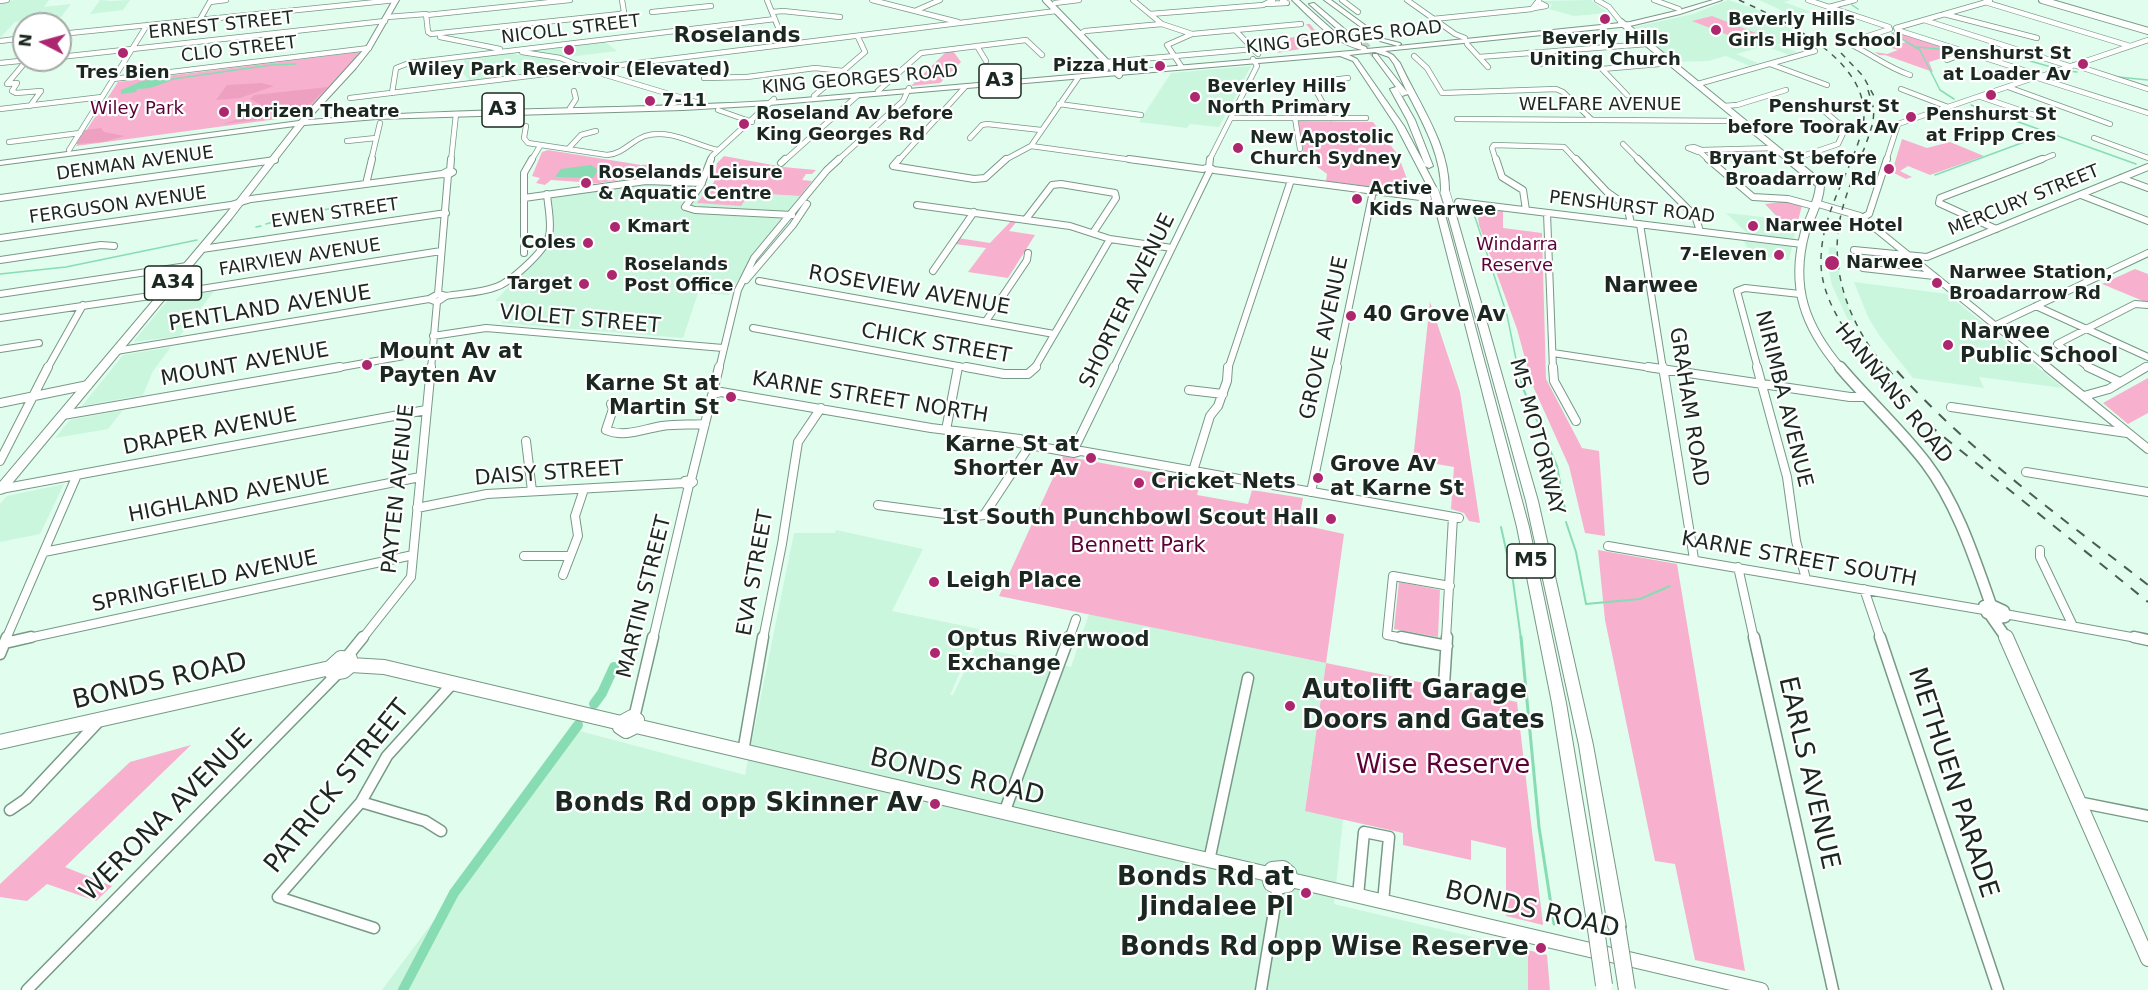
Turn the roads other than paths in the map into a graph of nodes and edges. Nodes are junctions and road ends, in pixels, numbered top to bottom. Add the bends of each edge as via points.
1 (7, 0) edge
2 (226, 0) edge
3 (396, 0) edge
4 (570, 0) edge
5 (622, 0) edge
6 (678, 0) edge
7 (767, 0) edge
8 (872, 0) edge
9 (940, 0) edge
10 (1079, 0) edge
11 (1133, 0) edge
12 (1273, 0) edge
13 (1282, 0) edge
14 (1295, 0) edge
15 (1306, 0) edge
16 (1314, 0) edge
17 (1327, 0) edge
18 (1342, 0) edge
19 (1407, 0) edge
20 (1597, 0) edge
21 (1654, 0) edge
22 (1702, 0) edge
23 (1719, 0) edge
24 (1808, 0) edge
25 (1855, 0) edge
26 (1993, 0) edge
27 (2042, 0) edge
28 (2058, 0) edge
29 (0, 1) edge
30 (211, 1) edge
31 (1539, 1) edge
32 (1985, 2) junction
33 (2050, 2) junction
34 (1052, 4) edge
35 (1267, 4) junction
36 (711, 6) dead end
37 (1829, 7) junction
38 (1534, 8) junction
39 (680, 9) junction
40 (1679, 9) junction
41 (916, 10) junction
42 (652, 12) dead end
43 (772, 12) junction
44 (1358, 12) dead end
45 (1150, 14) junction
46 (1944, 14) junction
47 (427, 15) junction
48 (840, 17) dead end
49 (386, 19) junction
50 (775, 19) junction
51 (1433, 19) junction
52 (1924, 20) junction
53 (199, 21) junction
54 (958, 23) junction
55 (1623, 23) junction
56 (1162, 24) junction
57 (1301, 24) dead end
58 (147, 25) junction
59 (1366, 28) junction
60 (1893, 28) junction
61 (1236, 31) junction
62 (2148, 31) edge
63 (453, 32) junction
64 (1082, 32) junction
65 (72, 33) edge
66 (431, 34) junction
67 (1192, 34) junction
68 (857, 36) junction
69 (442, 37) junction
70 (1335, 37) junction
71 (1455, 38) junction
72 (2037, 38) dead end
73 (2148, 40) edge
74 (1466, 41) junction
75 (785, 44) junction
76 (1398, 44) junction
77 (1439, 44) junction
78 (1647, 44) junction
79 (977, 46) junction
80 (2130, 46) junction
81 (369, 48) junction
82 (132, 49) junction
83 (1254, 49) junction
84 (1366, 49) junction
85 (509, 51) junction
86 (1815, 51) dead end
87 (1966, 52) junction
88 (1529, 53) junction
89 (1042, 55) dead end
90 (1331, 55) junction
91 (72, 56) edge
92 (1414, 56) dead end
93 (1174, 57) junction
94 (1479, 57) junction
95 (1256, 58) junction
96 (1268, 58) junction
97 (1947, 60) dead end
98 (986, 61) dead end
99 (1107, 63) junction
100 (1397, 63) junction
101 (1671, 63) junction
102 (1541, 64) dead end
103 (1769, 64) junction
104 (611, 66) junction
105 (1181, 66) junction
106 (2071, 66) junction
107 (354, 67) junction
108 (1488, 67) dead end
109 (590, 69) junction
110 (567, 71) junction
111 (843, 71) junction
112 (18, 72) edge
113 (1094, 73) junction
114 (1117, 73) junction
115 (1910, 75) dead end
116 (2039, 77) junction
117 (704, 78) dead end
118 (1348, 78) dead end
119 (113, 79) junction
120 (1072, 80) junction
121 (7, 84) junction
122 (1698, 84) junction
123 (0, 85) edge
124 (1373, 85) junction
125 (1827, 85) dead end
126 (965, 87) junction
127 (2008, 87) junction
128 (1901, 89) dead end
129 (2148, 89) edge
130 (905, 90) junction
131 (1786, 90) dead end
132 (574, 91) dead end
133 (878, 91) junction
134 (923, 91) junction
135 (392, 93) junction
136 (1627, 95) dead end
137 (814, 96) junction
138 (857, 96) junction
139 (1981, 96) junction
140 (102, 97) junction
141 (350, 98) dead end
142 (676, 98) junction
143 (771, 101) junction
144 (699, 103) junction
145 (901, 103) junction
146 (688, 104) junction
147 (1059, 104) junction
148 (1833, 104) dead end
149 (669, 105) junction
150 (746, 105) junction
151 (30, 106) junction
152 (1724, 106) junction
153 (321, 107) junction
154 (1948, 107) junction
155 (570, 108) junction
156 (719, 108) junction
157 (0, 109) edge
158 (2148, 113) edge
159 (456, 114) junction
160 (757, 115) junction
161 (1141, 115) dead end
162 (338, 116) junction
163 (2040, 117) dead end
164 (359, 118) junction
165 (1231, 118) junction
166 (1295, 118) junction
167 (1331, 118) junction
168 (1365, 118) dead end
169 (1457, 119) dead end
170 (1592, 120) junction
171 (307, 121) junction
172 (1743, 121) junction
173 (752, 122) junction
174 (380, 123) dead end
175 (2110, 124) dead end
176 (271, 125) junction
177 (526, 126) dead end
178 (1041, 130) junction
179 (596, 131) dead end
180 (80, 133) junction
181 (376, 138) junction
182 (970, 138) dead end
183 (2094, 138) dead end
184 (347, 141) dead end
185 (9, 142) dead end
186 (1623, 144) dead end
187 (286, 145) junction
188 (540, 146) junction
189 (1031, 146) junction
190 (1775, 148) junction
191 (568, 149) junction
192 (1300, 149) dead end
193 (69, 150) junction
194 (718, 150) junction
195 (2054, 155) dead end
196 (1789, 158) junction
197 (2148, 158) edge
198 (275, 160) junction
199 (0, 161) edge
200 (781, 162) dead end
201 (2148, 166) edge
202 (1209, 170) junction
203 (447, 173) junction
204 (2121, 178) junction
205 (1291, 180) junction
206 (702, 183) junction
207 (366, 184) junction
208 (2148, 188) edge
209 (1372, 191) junction
210 (1445, 192) junction
211 (547, 194) junction
212 (1431, 194) junction
213 (2081, 195) junction
214 (0, 198) edge
215 (524, 198) junction
216 (241, 202) junction
217 (918, 205) dead end
218 (1814, 205) junction
219 (1449, 206) junction
220 (1526, 210) junction
221 (974, 212) junction
222 (446, 213) junction
223 (792, 213) junction
224 (1547, 213) junction
225 (759, 214) junction
226 (1862, 218) junction
227 (1026, 219) junction
228 (2148, 221) edge
229 (1636, 224) junction
230 (777, 228) junction
231 (1996, 229) junction
232 (788, 230) junction
233 (1700, 231) junction
234 (1093, 233) junction
235 (0, 238) edge
236 (1110, 239) junction
237 (229, 244) joint
238 (1802, 244) junction
239 (114, 246) dead end
240 (203, 247) junction
241 (1172, 248) junction
242 (1854, 250) dead end
243 (441, 251) junction
244 (524, 253) dead end
245 (1028, 253) dead end
246 (2148, 254) edge
247 (1911, 257) junction
248 (0, 260) edge
249 (187, 266) junction
250 (1863, 268) dead end
251 (933, 271) dead end
252 (1934, 276) junction
253 (759, 281) dead end
254 (741, 284) junction
255 (0, 294) edge
256 (1800, 294) junction
257 (164, 295) junction
258 (435, 298) junction
259 (83, 305) junction
260 (2036, 306) junction
261 (2148, 306) edge
262 (0, 318) edge
263 (986, 321) junction
264 (1996, 325) junction
265 (753, 327) dead end
266 (2085, 329) junction
267 (1054, 334) junction
268 (433, 336) junction
269 (39, 343) dead end
270 (723, 348) junction
271 (0, 349) edge
272 (116, 351) junction
273 (432, 351) junction
274 (1553, 353) junction
275 (2148, 357) edge
276 (958, 366) junction
277 (2148, 366) edge
278 (1663, 369) junction
279 (2120, 382) junction
280 (1762, 384) junction
281 (88, 385) junction
282 (1189, 390) dead end
283 (716, 391) junction
284 (34, 394) junction
285 (1223, 394) junction
286 (2084, 396) junction
287 (1867, 397) junction
288 (0, 404) edge
289 (611, 404) dead end
290 (1951, 407) dead end
291 (821, 408) junction
292 (426, 410) junction
293 (63, 415) junction
294 (1576, 421) dead end
295 (705, 424) junction
296 (946, 430) junction
297 (2128, 433) junction
298 (526, 441) dead end
299 (1032, 443) junction
300 (1074, 449) junction
301 (2148, 449) edge
302 (0, 461) edge
303 (1192, 471) junction
304 (2026, 472) dead end
305 (77, 475) junction
306 (420, 477) junction
307 (688, 483) junction
308 (584, 489) junction
309 (0, 490) edge
310 (532, 491) junction
311 (1311, 492) junction
312 (2148, 492) edge
313 (878, 505) dead end
314 (417, 508) junction
315 (1608, 546) dead end
316 (2040, 550) dead end
317 (44, 552) junction
318 (413, 555) junction
319 (524, 556) dead end
320 (570, 556) junction
321 (1694, 559) junction
322 (1738, 567) junction
323 (562, 575) dead end
324 (1806, 579) junction
325 (1450, 586) junction
326 (1864, 589) junction
327 (1995, 613) junction
328 (1076, 619) dead end
329 (2073, 626) junction
330 (2148, 640) edge
331 (5, 643) junction
332 (1447, 646) junction
333 (0, 654) edge
334 (349, 661) junction
335 (334, 671) junction
336 (1248, 678) dead end
337 (452, 684) junction
338 (1444, 685) dead end
339 (99, 721) junction
340 (635, 722) junction
341 (0, 742) edge
342 (743, 752) junction
343 (361, 802) junction
344 (2078, 802) junction
345 (10, 810) dead end
346 (1004, 813) junction
347 (2148, 816) edge
348 (441, 831) dead end
349 (1209, 861) junction
350 (1284, 884) junction
351 (1358, 896) junction
352 (1383, 902) junction
353 (374, 928) dead end
354 (2148, 959) edge
355 (1605, 988) edge
356 (27, 990) edge
357 (1261, 990) edge
358 (1627, 990) edge
359 (1761, 990) edge
360 (1833, 990) edge
361 (1998, 990) edge

1 - 29 street
2 - 30 street
3 - 49 highway, A34
3 - 53 street
4 - 47 street, ERNEST STREET
5 - 63 street via 624,12 620,15
6 - 39 street
7 - 43 street
8 - 41 street
9 - 41 street
10 - 34 street
11 - 45 street
12 - 35 street
13 - 35 street via 1287,3
14 - 70 highway
15 - 84 highway, M5 MOTORWAY / M5
16 - 84 highway, M5 MOTORWAY / M5
17 - 59 highway
18 - 44 street
19 - 51 street
20 - 55 street
21 - 40 street
22 - 40 highway, KING GEORGES ROAD / A3
23 - 55 highway, KING GEORGES ROAD / A3 via 1670,16
24 - 37 street
25 - 37 street
26 - 32 street
27 - 33 main road
28 - 33 street
30 - 53 street
31 - 38 street
31 - 38 street via 1546,6
32 - 46 street
32 - 80 street
33 - 62 main road
34 - 54 street
34 - 64 main road
35 - 45 street
36 - 39 street
37 - 60 street
38 - 51 street
39 - 42 street
40 - 55 highway, KING GEORGES ROAD / A3
41 - 54 street
43 - 48 street
43 - 50 street
45 - 56 street
46 - 52 street
46 - 72 street
47 - 49 street, ERNEST STREET
47 - 66 street
49 - 81 highway, A34
49 - 82 street, ERNEST STREET
50 - 75 street
50 - 85 street, NICOLL STREET
51 - 71 street
52 - 60 street
52 - 106 street
53 - 58 street
54 - 68 street
55 - 74 highway, KING GEORGES ROAD / A3
55 - 78 main road
56 - 64 street
56 - 67 street
57 - 61 street
58 - 65 street
58 - 82 street
59 - 76 highway via 1382,40
59 - 84 highway via 1371,39
60 - 87 street
60 - 115 street via 1845,43
61 - 67 street
61 - 83 street
63 - 66 street
63 - 69 street
64 - 99 main road
66 - 69 street
67 - 93 street via 1168,44
68 - 75 street
68 - 111 street via 865,52
69 - 85 street
70 - 84 highway
70 - 96 highway via 1338,44 1333,48
71 - 74 highway, KING GEORGES ROAD / A3
71 - 77 highway, KING GEORGES ROAD / A3
71 - 84 highway
73 - 80 street
74 - 76 highway, KING GEORGES ROAD / A3
74 - 94 street
75 - 104 street
76 - 84 highway, KING GEORGES ROAD / A3
77 - 84 highway, KING GEORGES ROAD / A3
77 - 100 highway via 1403,50
78 - 88 street
78 - 101 main road
79 - 89 street via 1026,40
79 - 98 street
79 - 133 street via 918,54
80 - 106 street
81 - 107 highway, A34
81 - 119 street, CLIO STREET
82 - 91 street, ERNEST STREET
82 - 119 street
83 - 93 street
83 - 95 street
84 - 90 highway, KING GEORGES ROAD / A3
84 - 96 highway
84 - 100 highway via 1386,54
84 - 124 highway via 1361,60
84 - 210 highway, M5 MOTORWAY / M5 via 1398,84 1416,112
84 - 212 highway, M5 MOTORWAY / M5 via 1411,120 1424,151
85 - 109 street via 560,58
85 - 135 street, NICOLL STREET via 401,65 396,68
86 - 103 street
87 - 97 street
87 - 116 street
88 - 94 street
88 - 102 street
90 - 95 highway, KING GEORGES ROAD / A3
90 - 124 highway via 1352,57
92 - 170 street via 1433,76 1442,93 1557,89
93 - 99 street
93 - 105 street
94 - 108 street
95 - 96 highway, KING GEORGES ROAD / A3
95 - 105 highway, KING GEORGES ROAD / A3
95 - 114 highway, KING GEORGES ROAD / A3
95 - 165 street, SHORTER AVENUE via 1257,66
99 - 113 main road via 1105,70
99 - 114 main road
100 - 210 highway, M5 via 1439,153 1447,180
101 - 122 main road
101 - 136 street via 1602,69
103 - 122 street
103 - 125 street
104 - 109 street
104 - 109 street
105 - 114 highway, KING GEORGES ROAD / A3
106 - 116 street
106 - 129 street
107 - 153 highway, A34
107 - 171 highway, A34
109 - 110 street
109 - 110 street
109 - 142 street
110 - 135 street
111 - 117 street via 815,68
111 - 137 street
112 - 121 street
113 - 114 highway, KING GEORGES ROAD / A3
113 - 130 highway, KING GEORGES ROAD / A3
114 - 120 highway, KING GEORGES ROAD / A3
116 - 127 street
116 - 158 street
118 - 167 street via 1324,81 1314,87
119 - 140 street
120 - 126 highway, KING GEORGES ROAD / A3
120 - 147 street
121 - 123 street
121 - 151 street via 17,83 12,91 16,93 41,91
122 - 152 main road
124 - 212 highway via 1414,149
126 - 134 highway, KING GEORGES ROAD / A3
126 - 189 street via 893,165 979,180 989,176 1000,162
127 - 139 street
127 - 175 street
128 - 154 street
130 - 133 highway, KING GEORGES ROAD / A3
130 - 134 highway, KING GEORGES ROAD / A3
130 - 138 highway, KING GEORGES ROAD / A3
130 - 145 street
131 - 152 street
132 - 155 street via 576,99
133 - 137 highway, KING GEORGES ROAD / A3
134 - 145 highway
135 - 141 street
137 - 143 highway, KING GEORGES ROAD / A3
138 - 143 highway, KING GEORGES ROAD / A3
138 - 200 street
139 - 154 street
139 - 163 street
140 - 151 street
140 - 180 street
142 - 144 street
142 - 146 street
142 - 149 street via 677,102
143 - 144 highway, KING GEORGES ROAD / A3
143 - 150 highway, KING GEORGES ROAD / A3
143 - 160 street
144 - 146 highway, KING GEORGES ROAD / A3
145 - 223 street via 830,170
146 - 149 highway, KING GEORGES ROAD / A3
146 - 156 street
147 - 161 street
147 - 178 street
148 - 196 street via 1823,110 1843,125 1842,141
149 - 155 highway, KING GEORGES ROAD / A3
150 - 156 highway, KING GEORGES ROAD / A3
150 - 160 street via 756,107
151 - 157 street
152 - 172 main road
153 - 162 highway via 326,114
153 - 171 highway, A34
154 - 226 street via 1896,126 1869,214
155 - 162 highway, KING GEORGES ROAD / A3
156 - 159 highway, KING GEORGES ROAD / A3
156 - 173 street
159 - 164 highway, KING GEORGES ROAD / A3
159 - 203 street, PAYTEN AVENUE
160 - 173 street
162 - 171 highway, KING GEORGES ROAD / A3
164 - 171 highway, KING GEORGES ROAD / A3
164 - 171 highway via 320,124
165 - 166 street
165 - 202 street, SHORTER AVENUE via 1209,161
166 - 167 street
166 - 192 street
167 - 168 street
169 - 170 street, WELFARE AVENUE
170 - 172 street, WELFARE AVENUE
171 - 176 highway, KING GEORGES ROAD / A3
171 - 176 highway via 299,116
171 - 187 highway, A34 via 295,140
172 - 190 main road
173 - 194 street
174 - 181 street
176 - 187 highway via 290,130
176 - 193 highway, KING GEORGES ROAD / A3
176 - 199 highway, KING GEORGES ROAD / A3
177 - 188 street via 524,141
178 - 182 street via 987,124
178 - 189 street
179 - 191 street via 581,135
180 - 185 street
180 - 193 street
181 - 184 street
181 - 207 street
183 - 197 street
186 - 233 street via 1695,216
187 - 198 highway, A34
188 - 191 street
188 - 215 street via 524,173
189 - 202 street
190 - 196 main road
190 - 218 street via 1701,151 1753,197
191 - 194 street via 613,156 640,138 659,134
193 - 199 highway, KING GEORGES ROAD / A3
194 - 206 street via 709,161
195 - 231 street via 1940,198 1938,203 1946,208
196 - 218 main road, HANNANS ROAD via 1821,186
198 - 214 street, DENMAN AVENUE
198 - 216 highway, A34
201 - 204 street, MERCURY STREET
202 - 205 street
202 - 241 street, SHORTER AVENUE
203 - 207 street, FERGUSON AVENUE
203 - 222 street, PAYTEN AVENUE
204 - 208 street
204 - 213 street, MERCURY STREET
205 - 209 street
205 - 285 street via 1227,370
206 - 211 street via 646,181
206 - 225 street via 686,204 687,209
207 - 216 street, FERGUSON AVENUE
209 - 212 street
209 - 311 street, GROVE AVENUE
210 - 219 highway, M5 MOTORWAY / M5, bridge
211 - 215 street
211 - 258 street via 549,235 544,246 506,283
212 - 219 highway, M5 MOTORWAY / M5, bridge
213 - 228 street
213 - 231 street, MERCURY STREET
215 - 244 street
216 - 235 street, FERGUSON AVENUE
216 - 240 highway, A34
217 - 221 street
218 - 226 street via 1852,212
218 - 238 main road, HANNANS ROAD
219 - 220 street, PENSHURST ROAD
219 - 355 highway, M5 MOTORWAY / M5, bridge via 1559,703
219 - 358 highway, M5 MOTORWAY / M5, bridge via 1532,501 1586,745
220 - 224 street, PENSHURST ROAD
220 - 229 street via 1524,192 1502,177 1492,146 1564,147 1605,190 1627,206
221 - 227 street
221 - 251 street
222 - 237 street, EWEN STREET
222 - 243 street, PAYTEN AVENUE
223 - 225 street
223 - 230 street, MARTIN STREET
223 - 232 street
223 - 232 street
224 - 229 street, PENSHURST ROAD
224 - 274 street
225 - 230 street via 778,221
226 - 247 street
227 - 234 street
227 - 234 street via 1052,185 1115,193 1116,198
229 - 233 street, PENSHURST ROAD
229 - 278 street, GRAHAM ROAD
230 - 254 street, MARTIN STREET via 754,258
231 - 247 street, MERCURY STREET via 1927,257
232 - 254 street
233 - 238 street, PENSHURST ROAD
234 - 236 street
236 - 241 street
236 - 267 street, CHICK STREET
237 - 240 street, EWEN STREET
238 - 256 main road, HANNANS ROAD via 1798,262
239 - 248 street
240 - 249 highway, A34
241 - 300 street, SHORTER AVENUE
242 - 247 street, MERCURY STREET
243 - 257 street, FAIRVIEW AVENUE
243 - 258 street, PAYTEN AVENUE
245 - 263 street
246 - 260 street
247 - 252 street
249 - 255 street
249 - 257 highway, A34
250 - 252 street
252 - 264 street
253 - 263 street, ROSEVIEW AVENUE
254 - 270 street, MARTIN STREET
256 - 280 street, NIRIMBA AVENUE via 1745,288 1737,291
256 - 287 main road, HANNANS ROAD via 1826,348
257 - 259 street, FAIRVIEW AVENUE
257 - 272 highway, A34
258 - 268 street, PAYTEN AVENUE
258 - 272 street, PENTLAND AVENUE
259 - 262 street, FAIRVIEW AVENUE
259 - 284 street
260 - 264 street
260 - 266 street
261 - 266 street via 2135,304
263 - 267 street, ROSEVIEW AVENUE
264 - 286 street
265 - 276 street, CHICK STREET
266 - 275 street
266 - 279 street via 2057,344 2084,365
267 - 276 street, CHICK STREET via 1028,374
268 - 270 street, VIOLET STREET via 494,328
268 - 273 street, PAYTEN AVENUE
269 - 271 street
270 - 283 street, MARTIN STREET
272 - 281 highway, A34
273 - 292 street, PAYTEN AVENUE
273 - 293 street, MOUNT AVENUE
274 - 278 street
274 - 294 street via 1554,381
276 - 296 street
277 - 279 street
278 - 280 street
278 - 321 street, GRAHAM ROAD
279 - 286 street
280 - 287 street
280 - 324 street, NIRIMBA AVENUE via 1787,477
281 - 284 street
281 - 293 highway, A34
282 - 285 street
283 - 291 street, KARNE STREET NORTH
283 - 295 street, MARTIN STREET
284 - 288 street
284 - 302 street
285 - 303 street via 1210,416
286 - 297 street
287 - 327 main road, HANNANS ROAD via 1929,466 1947,497
289 - 295 street via 606,430 610,432
290 - 297 street
291 - 296 street, KARNE STREET NORTH
291 - 342 street, EVA STREET via 798,442
292 - 305 street, DRAPER AVENUE
292 - 306 street, PAYTEN AVENUE
293 - 309 highway, A34
295 - 307 street, MARTIN STREET
296 - 299 street, KARNE STREET NORTH
297 - 301 street
298 - 310 street
299 - 300 street, KARNE STREET NORTH
299 - 313 street via 984,515 969,517
300 - 303 street, KARNE STREET NORTH
303 - 311 street, KARNE STREET NORTH
304 - 312 street
305 - 309 street, DRAPER AVENUE
305 - 317 street
306 - 314 street, PAYTEN AVENUE
306 - 317 street, HIGHLAND AVENUE
307 - 308 street, DAISY STREET
307 - 340 street, MARTIN STREET
308 - 310 street, DAISY STREET
308 - 320 street via 575,516 578,536
310 - 314 street, DAISY STREET via 486,494
311 - 325 street, KARNE STREET NORTH via 1456,518
314 - 318 street, PAYTEN AVENUE
315 - 321 street, KARNE STREET SOUTH
316 - 329 street
317 - 331 street
318 - 331 street, SPRINGFIELD AVENUE
318 - 334 street, PAYTEN AVENUE via 406,586
319 - 320 street
320 - 323 street
321 - 322 street, KARNE STREET SOUTH
322 - 324 street, KARNE STREET SOUTH
322 - 360 street, EARLS AVENUE
324 - 326 street, KARNE STREET SOUTH
325 - 332 street
325 - 332 street via 1393,576 1387,635
326 - 327 street, KARNE STREET SOUTH
326 - 361 street, METHUEN PARADE
327 - 329 street, KARNE STREET SOUTH
327 - 344 main road, HANNANS ROAD
328 - 346 street
329 - 330 street, KARNE STREET SOUTH
331 - 333 street
332 - 338 street
334 - 335 main road, BONDS ROAD
334 - 337 main road
335 - 339 main road, BONDS ROAD
335 - 356 street, WERONA AVENUE
336 - 349 street
337 - 340 main road, BONDS ROAD via 621,723 623,730 631,730
337 - 343 street, PATRICK STREET via 387,756
339 - 341 main road, BONDS ROAD
339 - 345 street via 26,799
340 - 342 main road, BONDS ROAD
342 - 346 main road, BONDS ROAD
343 - 348 street via 425,821
343 - 353 street, PATRICK STREET via 278,897
344 - 347 street
344 - 354 main road, HANNANS ROAD
346 - 349 main road, BONDS ROAD
349 - 350 main road, BONDS ROAD via 1268,874 1271,884
350 - 351 main road, BONDS ROAD
350 - 357 street
351 - 352 main road, BONDS ROAD
351 - 352 street via 1364,832 1389,837
352 - 359 main road, BONDS ROAD

